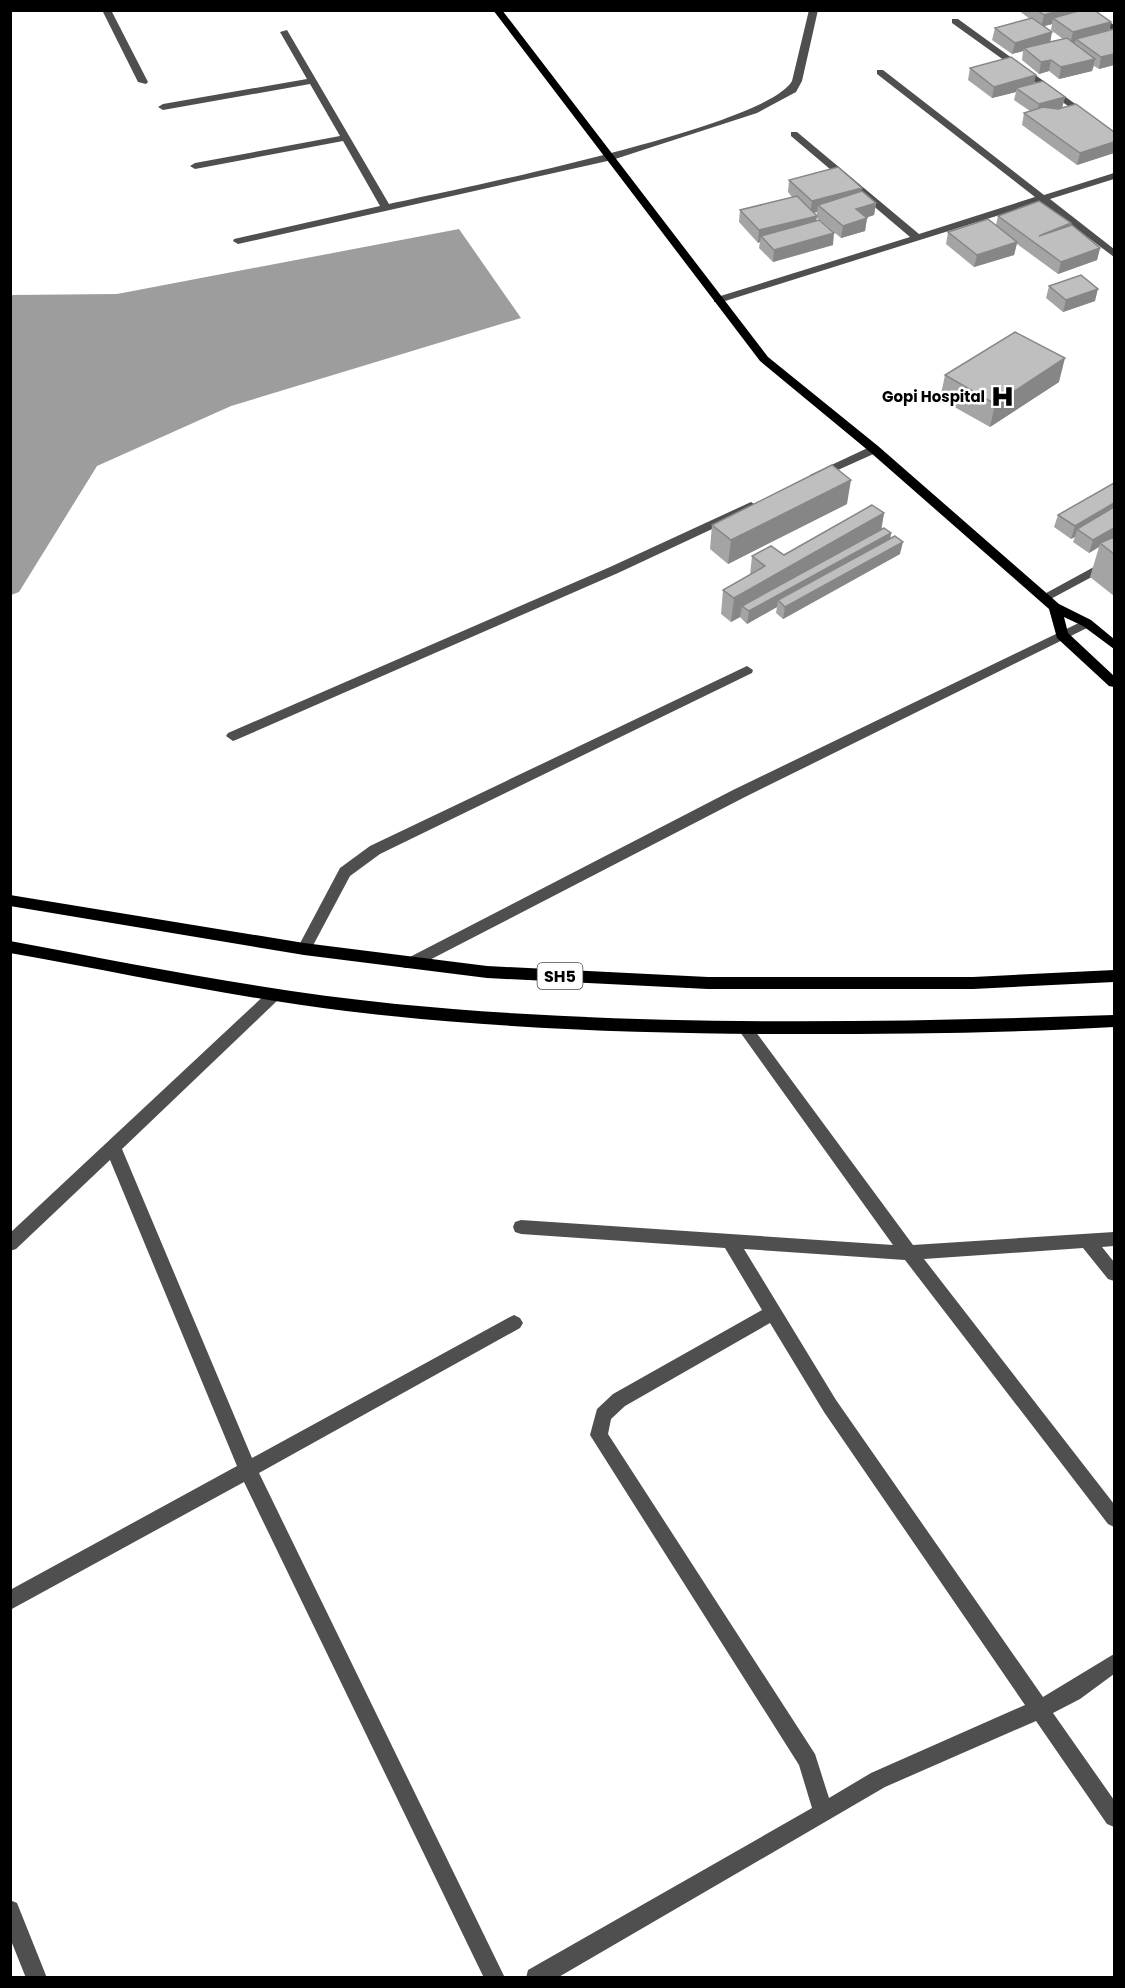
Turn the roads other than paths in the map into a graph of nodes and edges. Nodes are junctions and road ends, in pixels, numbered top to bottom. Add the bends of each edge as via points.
1 (106, 10) edge
2 (497, 10) edge
3 (813, 10) edge
4 (1087, 10) edge
5 (955, 21) dead end
6 (1114, 29) edge
7 (285, 32) dead end
8 (880, 72) dead end
9 (313, 81) junction
10 (143, 82) dead end
11 (164, 106) dead end
12 (794, 134) dead end
13 (1114, 136) edge
14 (346, 138) junction
15 (609, 158) junction
16 (195, 166) dead end
17 (1114, 176) edge
18 (1041, 197) junction
19 (386, 208) junction
20 (916, 237) junction
21 (238, 241) dead end
22 (1114, 254) edge
23 (718, 300) junction
24 (874, 449) junction
25 (809, 479) edge
26 (765, 499) edge
27 (1114, 560) edge
28 (1043, 598) junction
29 (1055, 607) junction
30 (1087, 623) junction
31 (1062, 635) junction
32 (1114, 645) edge
33 (747, 670) dead end
34 (1114, 682) edge
35 (233, 736) dead end
36 (10, 900) edge
37 (10, 947) edge
38 (304, 949) junction
39 (409, 964) junction
40 (1114, 976) edge
41 (274, 995) junction
42 (1114, 1021) edge
43 (745, 1028) junction
44 (113, 1147) junction
45 (521, 1227) dead end
46 (1114, 1239) edge
47 (729, 1240) junction
48 (1087, 1241) junction
49 (10, 1244) edge
50 (909, 1253) junction
51 (1114, 1275) edge
52 (773, 1313) junction
53 (514, 1323) dead end
54 (248, 1471) junction
55 (1114, 1518) edge
56 (10, 1601) edge
57 (1114, 1663) edge
58 (1040, 1709) junction
59 (823, 1813) junction
60 (1114, 1817) edge
61 (10, 1910) edge
62 (37, 1977) edge
63 (495, 1977) edge
64 (536, 1977) edge

1 - 10 street
2 - 15 main road
3 - 15 street via 791,92 754,111
4 - 6 street
5 - 13 street
7 - 9 street
8 - 18 street
9 - 11 street
9 - 14 street
12 - 20 street
14 - 16 street
14 - 19 street
15 - 19 street
15 - 23 main road
17 - 18 street
18 - 20 street
18 - 22 street
19 - 21 street
20 - 23 street
23 - 24 main road via 764,359
24 - 25 street
24 - 28 main road
26 - 35 street via 603,575
27 - 28 street
28 - 29 main road
29 - 30 main road
29 - 31 main road
30 - 31 street
30 - 32 main road
31 - 34 main road
31 - 39 street via 748,789
33 - 38 street via 375,850 345,872
36 - 38 main road, SH5
37 - 41 main road
38 - 39 main road, SH5
39 - 40 main road, SH5 via 487,972 708,983 973,983
41 - 43 main road via 395,1010 675,1028
41 - 44 street
42 - 43 main road
43 - 50 street
44 - 49 street
44 - 54 street
45 - 47 street
46 - 48 street
47 - 50 street
47 - 52 street
48 - 50 street
48 - 51 street
50 - 55 street
52 - 58 street via 830,1406
52 - 59 street via 619,1400 603,1415 599,1435 808,1761
53 - 54 street
54 - 56 street
54 - 63 street
57 - 58 street
58 - 59 street via 878,1780
58 - 60 street
59 - 64 street
61 - 62 street

